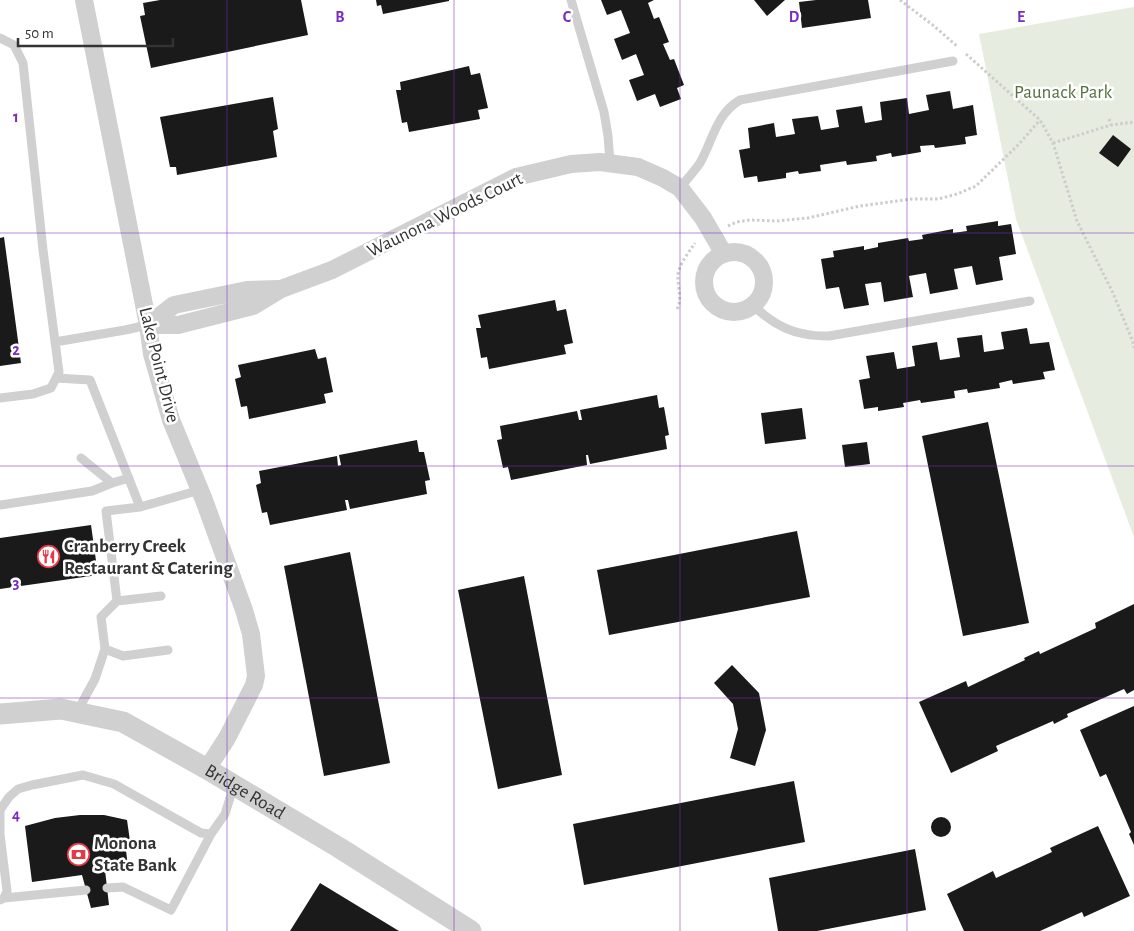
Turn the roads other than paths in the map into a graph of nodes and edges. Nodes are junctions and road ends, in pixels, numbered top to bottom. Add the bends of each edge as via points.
1 (84, 0) edge
2 (571, 0) edge
3 (0, 38) edge
4 (953, 61) dead end
5 (610, 163) junction
6 (680, 188) junction
7 (724, 254) junction
8 (1030, 301) dead end
9 (754, 306) junction
10 (148, 324) junction
11 (55, 342) junction
12 (56, 378) junction
13 (0, 398) edge
14 (81, 458) dead end
15 (129, 478) junction
16 (112, 483) junction
17 (200, 490) junction
18 (0, 505) edge
19 (140, 507) junction
20 (160, 596) dead end
21 (117, 601) junction
22 (106, 649) junction
23 (168, 650) dead end
24 (0, 702) edge
25 (69, 710) junction
26 (0, 714) edge
27 (207, 769) junction
28 (234, 785) junction
29 (211, 834) junction
30 (107, 888) dead end
31 (86, 890) dead end
32 (2, 899) edge
33 (471, 931) edge

1 - 10 street, Lake Point Drive
2 - 5 lane via 604,112
3 - 11 lane via 14,45 23,63
4 - 6 lane via 740,100 722,117 700,163
5 - 6 street, Waunona Woods Court via 638,167
5 - 10 street, Waunona Woods Court via 571,164 516,177 332,270 281,289 253,306 178,325
6 - 7 street, Waunona Woods Court
7 - 9 street via 744,254 760,267 764,288
7 - 9 street via 715,258 704,274 703,283 710,301 726,312 740,312
8 - 9 lane via 829,336 804,334 781,327
10 - 11 lane
10 - 17 street, Lake Point Drive via 152,354 171,420
11 - 12 lane via 59,372
12 - 13 lane via 51,388
12 - 15 lane via 90,380
14 - 16 lane
15 - 16 lane
15 - 19 lane
16 - 18 lane via 92,491
17 - 19 lane
17 - 27 street, Lake Point Drive via 244,610 251,634 256,676 227,738
19 - 21 lane via 106,511
20 - 21 lane
21 - 22 lane via 101,617
22 - 23 lane via 123,656
22 - 25 lane via 96,679
24 - 25 street
25 - 26 street, Bridge Road
25 - 27 street, Bridge Road via 123,722
27 - 28 street, Bridge Road
28 - 29 lane via 225,814
28 - 33 street, Bridge Road
29 - 30 lane via 171,910 123,887
29 - 32 lane via 201,833 114,784 83,775 18,789 0,810 7,891
31 - 32 lane

